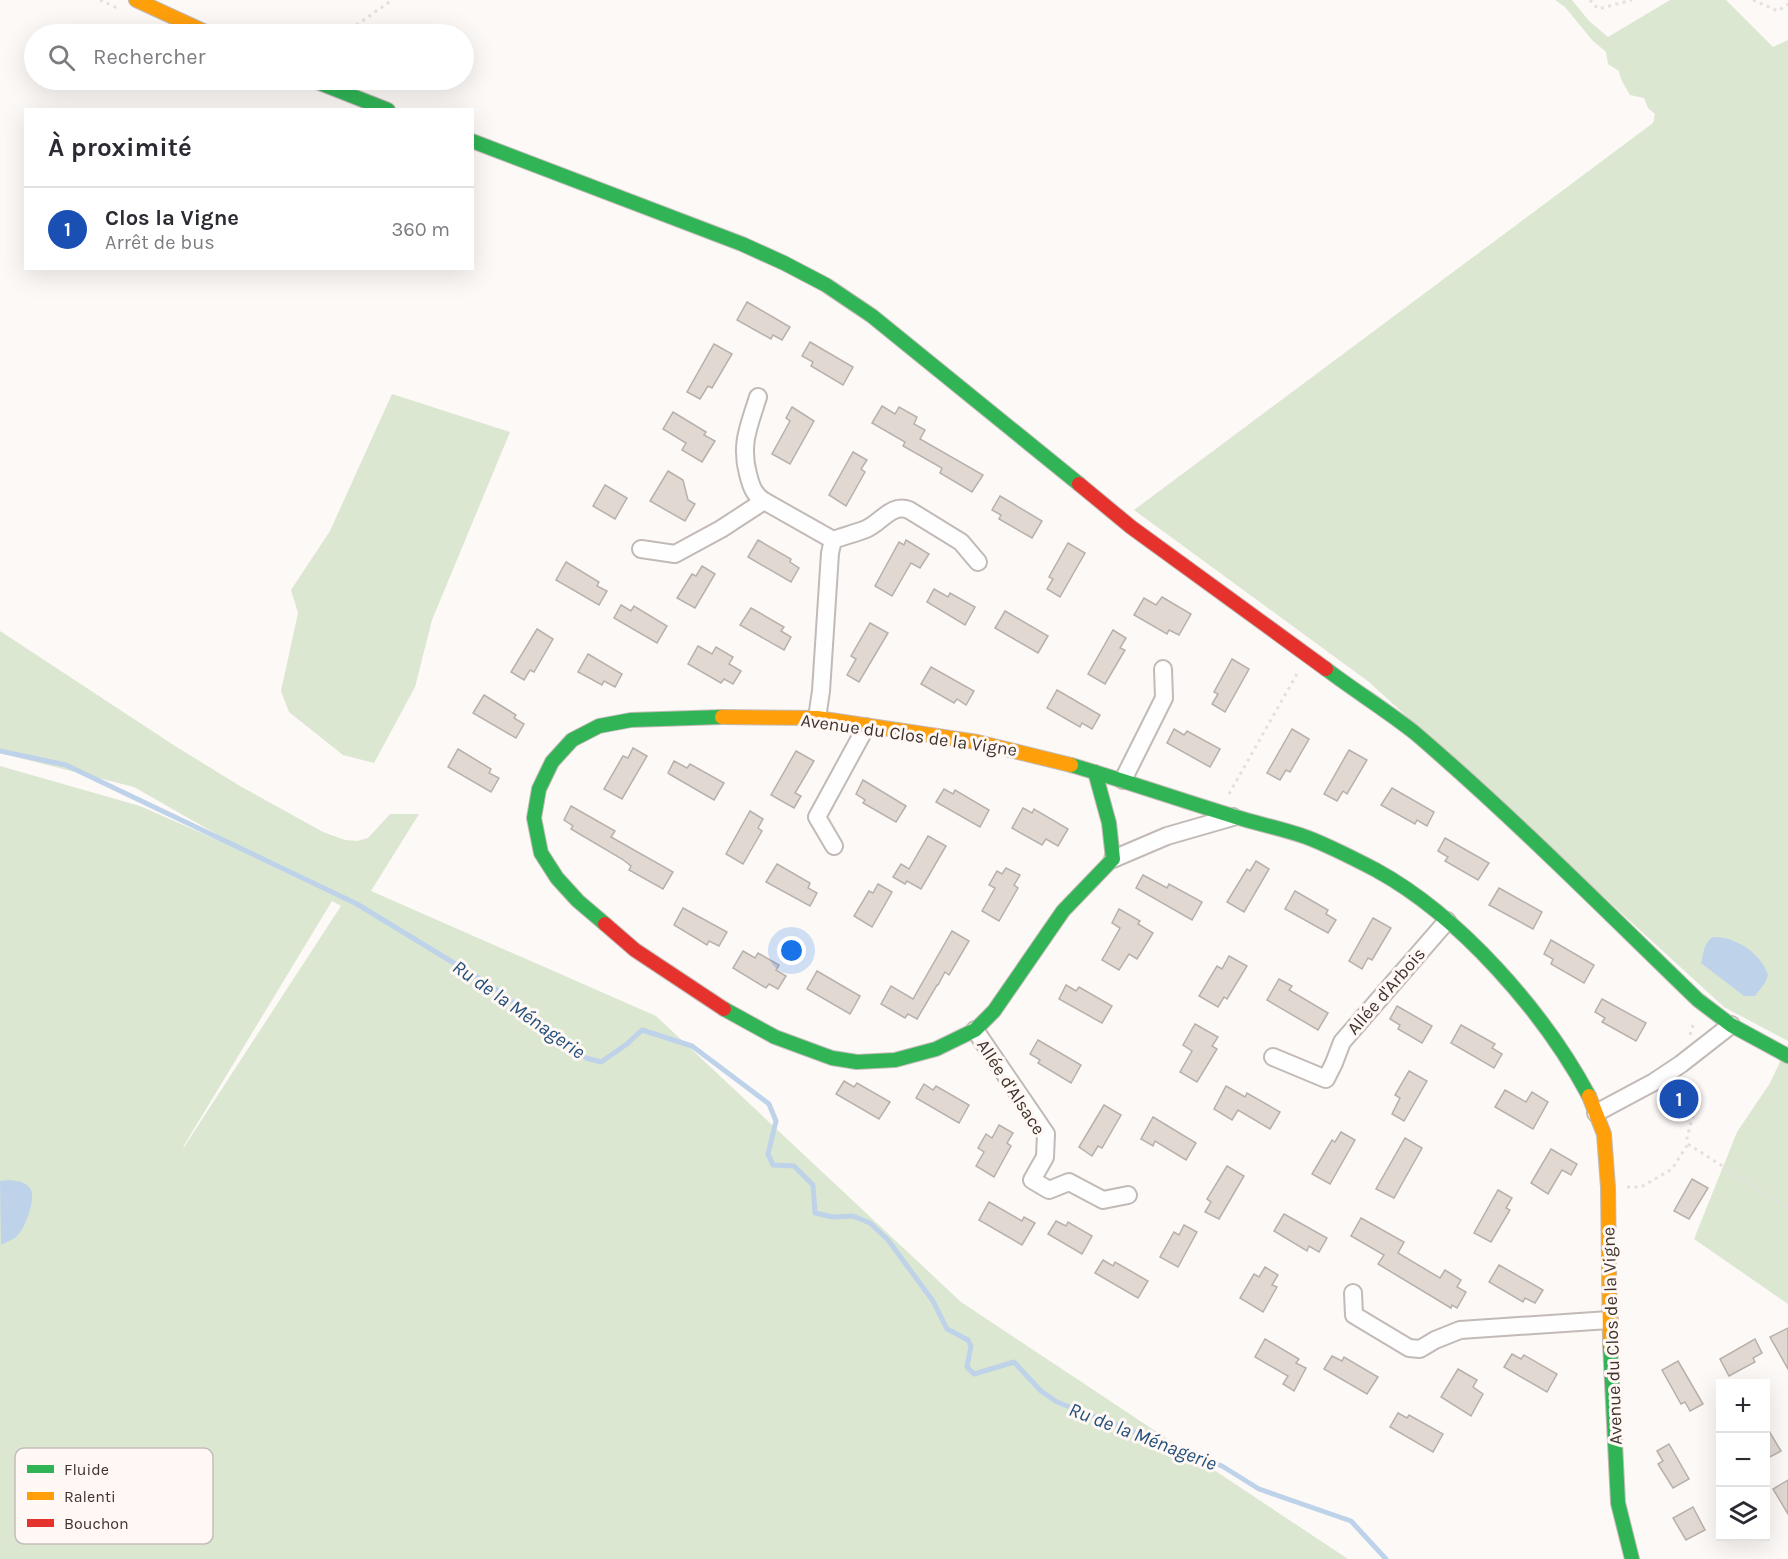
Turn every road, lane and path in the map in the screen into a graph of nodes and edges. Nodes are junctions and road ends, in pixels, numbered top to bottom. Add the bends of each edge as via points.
1 (136, 0) edge
2 (392, 0) edge
3 (1590, 0) edge
4 (1632, 0) edge
5 (1753, 0) edge
6 (1788, 4) edge
7 (188, 24) edge
8 (358, 24) edge
9 (337, 90) edge
10 (383, 108) edge
11 (474, 142) edge
12 (758, 397) dead end
13 (764, 501) junction
14 (833, 540) junction
15 (641, 549) dead end
16 (978, 562) dead end
17 (1302, 665) dead end
18 (1163, 669) dead end
19 (817, 718) junction
20 (866, 726) junction
21 (1095, 772) junction
22 (1123, 780) junction
23 (1227, 814) junction
24 (834, 846) dead end
25 (1113, 859) junction
26 (1447, 921) junction
27 (1693, 1014) dead end
28 (1731, 1025) junction
29 (975, 1030) junction
30 (1688, 1039) dead end
31 (1788, 1056) edge
32 (1273, 1057) dead end
33 (1693, 1086) dead end
34 (1596, 1113) junction
35 (1688, 1144) junction
36 (1608, 1187) junction
37 (1128, 1195) dead end
38 (1788, 1208) edge
39 (1353, 1293) dead end
40 (1609, 1320) junction
41 (1632, 1559) edge

1 - 7 street
2 - 8 path
3 - 4 path via 1598,9
5 - 6 path via 1778,11
9 - 10 street
11 - 28 street via 742,244 826,285 872,316 1131,527 1414,733 1509,818 1698,1000
12 - 13 street via 744,454 752,489
13 - 14 street
13 - 15 street via 675,554
14 - 16 street via 869,528 903,508 961,542
14 - 19 street
17 - 23 path
18 - 22 street via 1164,698
19 - 20 street, Avenue du Clos de la Vigne
19 - 29 street, Avenue du Clos de la Vigne via 631,720 583,733 556,756 539,789 534,818 541,853 565,888 635,950 736,1016 785,1041 832,1059 895,1060 936,1049
20 - 21 street, Avenue du Clos de la Vigne via 977,742
20 - 24 street via 816,817
21 - 22 street, Avenue du Clos de la Vigne
21 - 25 street via 1109,823
22 - 23 street, Avenue du Clos de la Vigne
23 - 25 street, Avenue du Clos de la Vigne
23 - 26 street, Avenue du Clos de la Vigne via 1345,854 1378,871
25 - 29 street, Avenue du Clos de la Vigne via 1063,911 994,1011
26 - 32 street, Allée d'Arbois via 1342,1042 1326,1079
26 - 34 street, Avenue du Clos de la Vigne via 1528,1003 1576,1072
27 - 30 path
28 - 31 street
28 - 34 street via 1681,1064
29 - 37 street, Allée d'Alsace via 1046,1134 1045,1157 1032,1180 1048,1190 1070,1182 1103,1200
33 - 35 path via 1697,1099
34 - 36 street, Avenue du Clos de la Vigne via 1604,1134
35 - 36 path via 1672,1169 1641,1187
35 - 38 path
36 - 40 street, Avenue du Clos de la Vigne
39 - 40 street via 1354,1315 1416,1349 1460,1330
40 - 41 street, Avenue du Clos de la Vigne via 1618,1503

